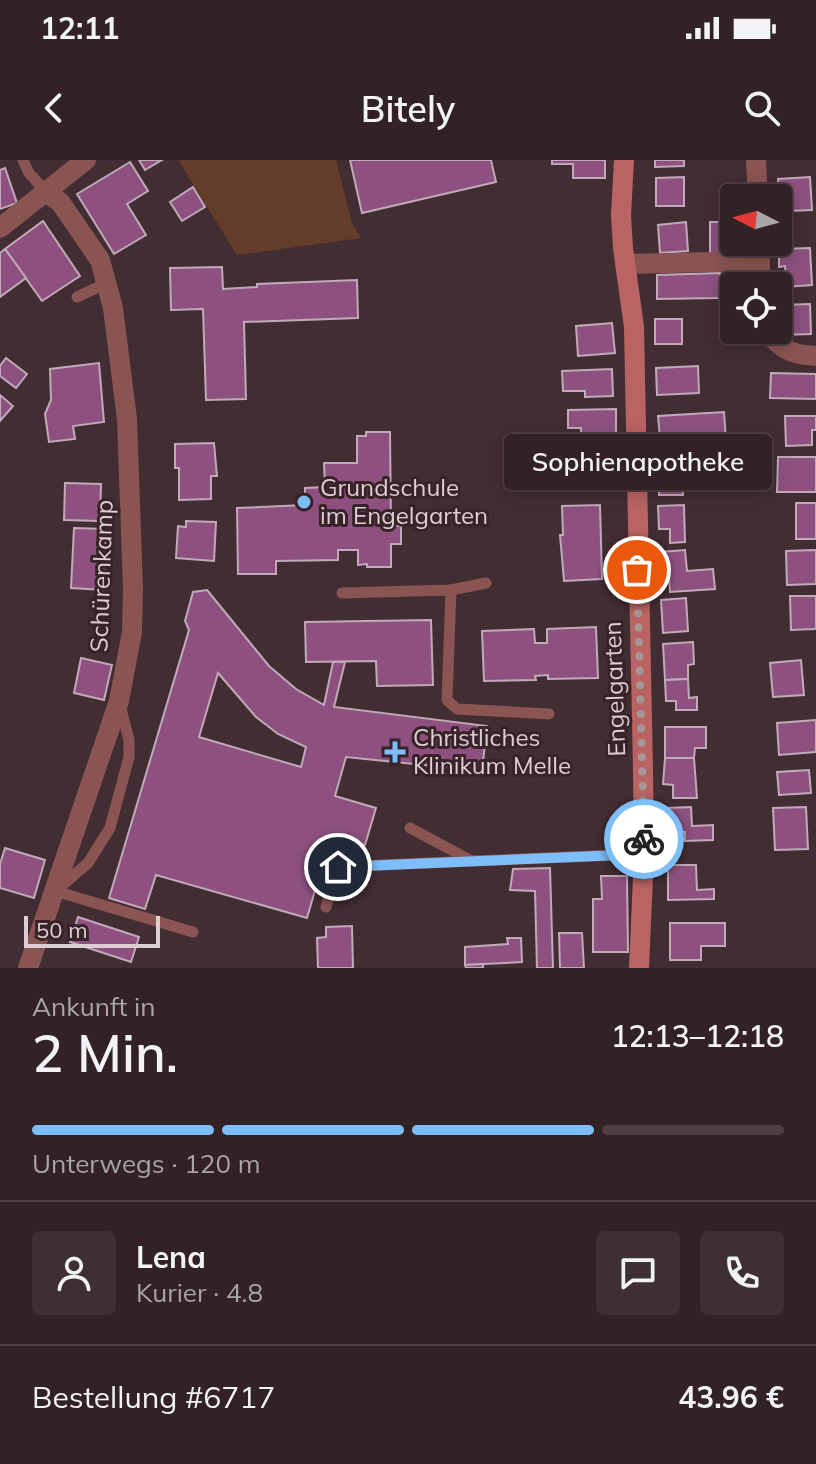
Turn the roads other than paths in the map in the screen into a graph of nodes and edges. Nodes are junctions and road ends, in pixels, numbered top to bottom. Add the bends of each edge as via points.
1 (23, 160) edge
2 (86, 160) edge
3 (624, 160) edge
4 (756, 160) edge
5 (757, 184) edge
6 (47, 193) junction
7 (0, 228) edge
8 (720, 255) edge
9 (625, 264) junction
10 (107, 283) junction
11 (77, 297) dead end
12 (777, 344) edge
13 (816, 356) edge
14 (486, 583) dead end
15 (451, 590) junction
16 (342, 593) dead end
17 (119, 701) junction
18 (549, 714) dead end
19 (410, 828) dead end
20 (644, 854) junction
21 (472, 861) junction
22 (55, 891) junction
23 (326, 907) dead end
24 (193, 932) dead end
25 (28, 968) edge
26 (639, 968) edge

1 - 6 lane
2 - 6 street
3 - 9 street, Engelgarten
4 - 5 street
6 - 7 street
6 - 10 street, Schürenkamp via 60,202 100,260
8 - 9 street
9 - 20 street, Engelgarten via 634,327
10 - 11 lane
10 - 17 street, Schürenkamp via 130,458 132,632
12 - 13 street
14 - 15 lane
15 - 16 lane
15 - 18 lane via 447,700 457,709
17 - 22 street, Schürenkamp
17 - 22 lane via 129,757 110,828 88,863
19 - 21 lane
20 - 21 lane
20 - 26 street, Engelgarten
21 - 23 lane via 338,867
22 - 24 lane
22 - 25 street, Schürenkamp

